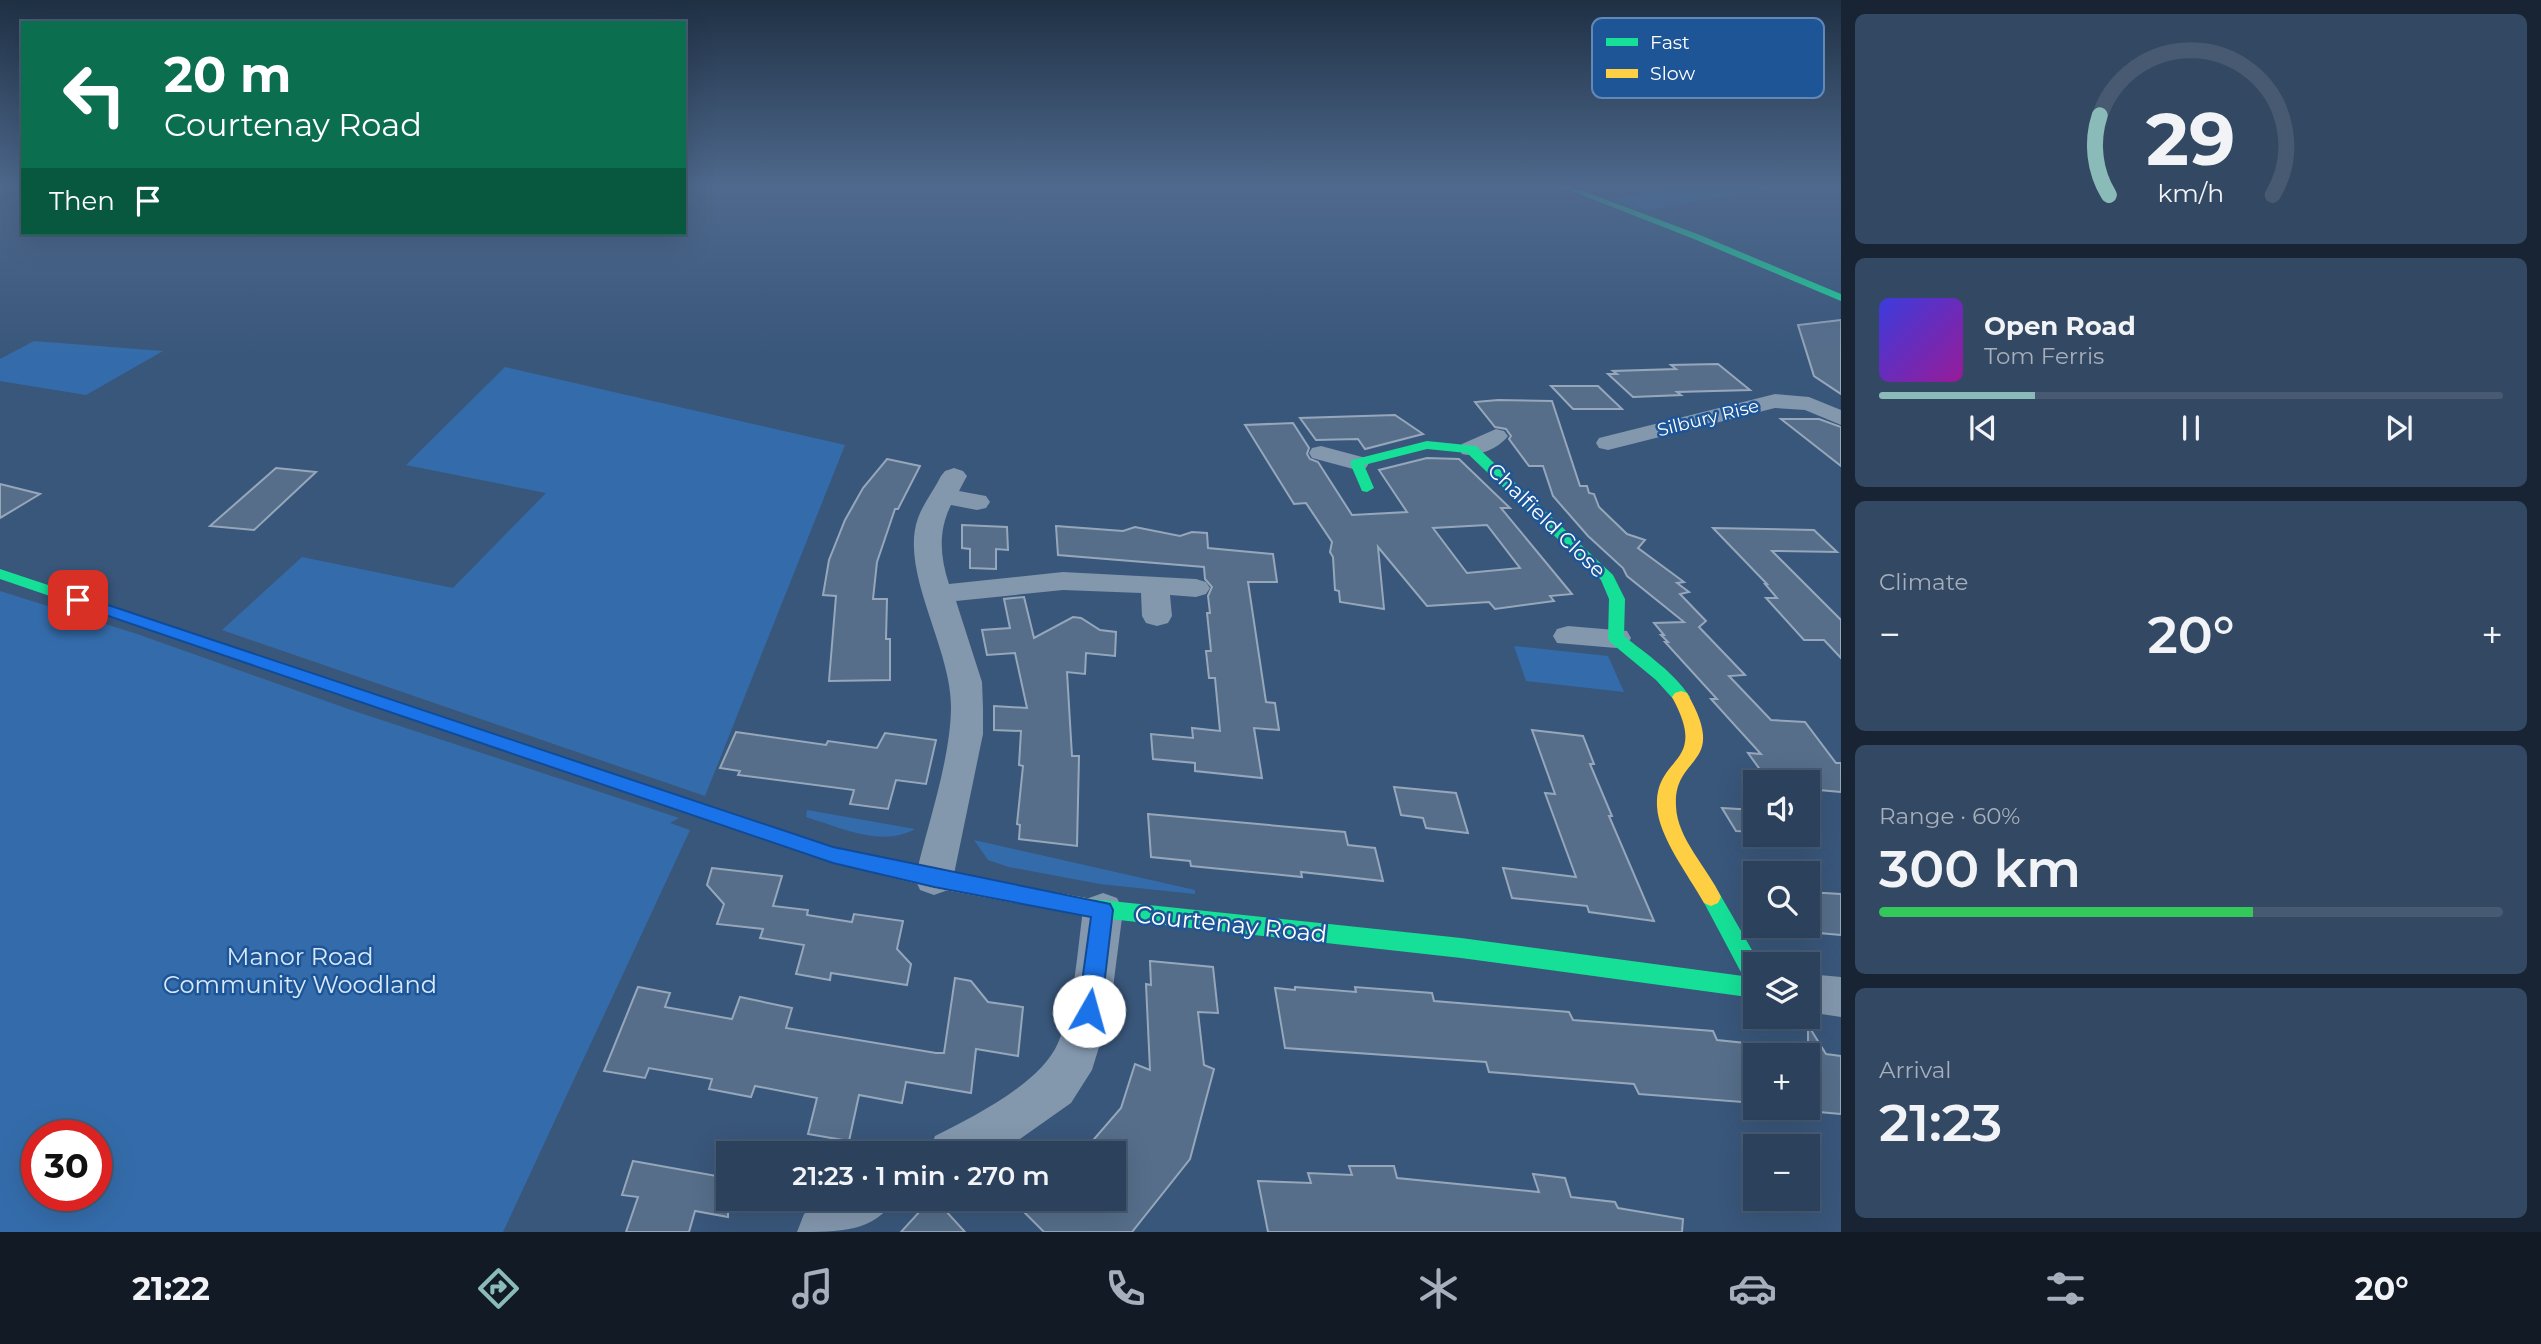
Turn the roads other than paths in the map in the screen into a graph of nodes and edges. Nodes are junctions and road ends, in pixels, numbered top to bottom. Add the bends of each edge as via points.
1 (1710, 242) edge
2 (1841, 298) edge
3 (1628, 416) dead end
4 (1841, 418) edge
5 (1656, 431) junction
6 (1496, 436) dead end
7 (1608, 443) dead end
8 (1471, 449) junction
9 (1321, 453) dead end
10 (1357, 463) junction
11 (1367, 488) dead end
12 (977, 502) dead end
13 (0, 574) edge
14 (1156, 584) junction
15 (1196, 588) dead end
16 (938, 594) junction
17 (1157, 615) dead end
18 (1568, 636) dead end
19 (1616, 638) junction
20 (934, 878) junction
21 (1102, 910) junction
22 (1743, 955) edge
23 (1743, 986) edge
24 (1820, 994) edge
25 (1841, 997) edge
26 (975, 1141) edge
27 (853, 1211) edge
28 (822, 1232) edge

1 - 2 street
3 - 5 street
4 - 5 street, Silbury Rise via 1807,393
5 - 7 street, Silbury Rise
6 - 8 street, Chalfield Close
8 - 10 street, Chalfield Close via 1447,443 1419,446
8 - 19 street, Chalfield Close via 1608,578 1617,599
9 - 10 street
10 - 11 street
12 - 16 street via 949,486 932,519 928,564
13 - 20 street, Courtenay Road via 820,851
14 - 15 street
14 - 16 street via 1063,581
14 - 17 street
16 - 20 street via 966,682 967,708 966,734
18 - 19 street
19 - 22 street via 1663,674 1687,705 1697,733 1695,754 1673,782 1665,804 1673,828
20 - 21 street, Courtenay Road
21 - 23 street, Courtenay Road via 1461,948
21 - 26 street via 1089,1011 1076,1055 1055,1087
24 - 25 street
27 - 28 street

